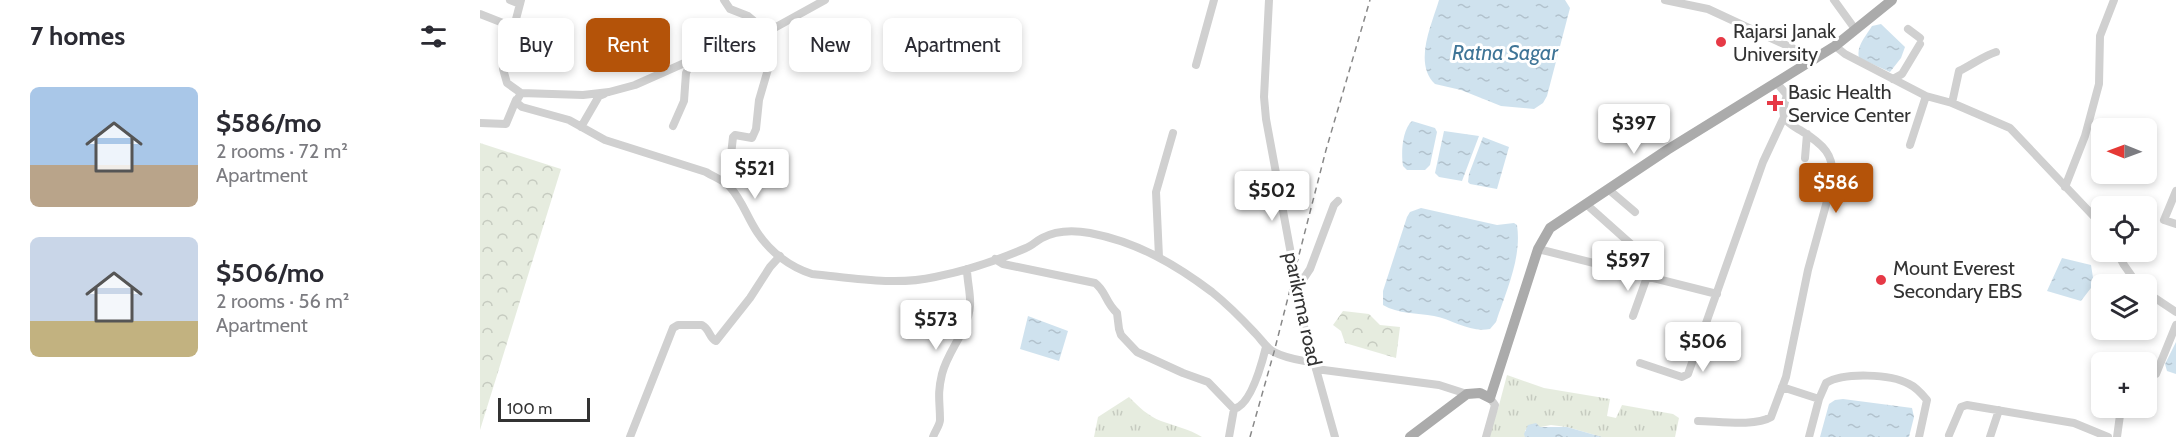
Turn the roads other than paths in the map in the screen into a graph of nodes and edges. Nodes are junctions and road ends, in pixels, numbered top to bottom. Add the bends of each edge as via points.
1 (510, 0) edge
2 (724, 0) edge
3 (825, 0) edge
4 (1214, 0) edge
5 (1269, 0) edge
6 (1665, 0) edge
7 (1834, 0) edge
8 (1892, 0) edge
9 (2114, 0) edge
10 (520, 2) edge
11 (480, 14) edge
12 (516, 18) edge
13 (751, 18) edge
14 (498, 21) edge
15 (777, 26) edge
16 (1855, 29) junction
17 (1908, 29) dead end
18 (1835, 46) junction
19 (1996, 52) dead end
20 (1816, 59) junction
21 (682, 64) edge
22 (1196, 65) dead end
23 (504, 72) edge
24 (686, 72) edge
25 (767, 72) edge
26 (1893, 79) junction
27 (1776, 82) junction
28 (609, 92) junction
29 (518, 96) junction
30 (1926, 96) junction
31 (1952, 103) junction
32 (1784, 117) junction
33 (480, 123) edge
34 (673, 126) dead end
35 (581, 127) junction
36 (1173, 133) dead end
37 (1808, 134) junction
38 (1910, 145) dead end
39 (731, 155) dead end
40 (1805, 158) dead end
41 (2065, 187) junction
42 (1608, 189) junction
43 (2176, 191) edge
44 (1338, 201) dead end
45 (1586, 204) junction
46 (1635, 212) dead end
47 (2091, 214) edge
48 (2176, 224) edge
49 (1632, 245) dead end
50 (1538, 249) junction
51 (780, 256) junction
52 (1159, 257) junction
53 (995, 259) junction
54 (967, 268) junction
55 (1299, 277) junction
56 (1647, 277) junction
57 (1717, 294) junction
58 (2157, 299) edge
59 (2176, 312) edge
60 (1633, 316) dead end
61 (2176, 325) edge
62 (1266, 347) junction
63 (1640, 363) dead end
64 (1315, 366) junction
65 (2157, 372) edge
66 (1782, 387) junction
67 (1467, 394) junction
68 (1490, 398) junction
69 (1819, 399) junction
70 (1234, 409) junction
71 (1998, 410) junction
72 (2120, 418) edge
73 (1698, 421) dead end
74 (1949, 435) dead end
75 (630, 437) edge
76 (933, 437) edge
77 (1228, 437) edge
78 (1335, 437) edge
79 (1410, 437) edge
80 (1486, 437) edge
81 (1809, 437) edge
82 (1919, 437) edge
83 (1990, 437) edge
84 (2108, 437) edge
85 (2117, 437) edge

1 - 10 street
2 - 13 street via 730,9
3 - 15 street
4 - 22 street
5 - 55 street, parikrma road via 1266,119 1291,254
6 - 20 street via 1708,9
7 - 16 street
8 - 16 main road
9 - 41 street via 2100,36 2097,94
10 - 12 street
11 - 14 street
16 - 18 main road
17 - 26 street via 1920,41 1902,74
18 - 20 main road
18 - 26 street
19 - 31 street via 1959,71
20 - 27 main road
21 - 28 street
23 - 29 street
24 - 34 street via 684,101
25 - 39 street via 756,129 752,138 733,137
26 - 30 street
27 - 32 street via 1787,95
27 - 42 main road
28 - 29 street
28 - 35 street via 599,96
29 - 33 street via 506,124
29 - 35 street via 518,105 522,107 560,116
30 - 31 street
30 - 38 street
31 - 41 street via 2010,128
32 - 37 street
32 - 57 street via 1763,162
35 - 51 street via 605,140 720,179 735,193 763,240
36 - 52 street via 1156,192
37 - 40 street
37 - 66 street via 1826,150 1833,163 1833,176
41 - 47 street
42 - 45 main road
42 - 46 street
43 - 48 street via 2164,220
44 - 55 street via 1310,269 1304,278
45 - 49 street
45 - 50 main road via 1550,228
50 - 56 street
50 - 68 main road
51 - 54 street via 795,268 812,274 884,281 918,280
51 - 75 street via 716,341 702,325 673,328
52 - 53 street via 1124,242 1064,231
52 - 62 street via 1212,292
53 - 54 street
53 - 70 street via 1095,283 1118,313 1119,329 1130,346 1142,356 1208,382
54 - 76 street via 969,314 946,359 938,403 941,422
55 - 64 street, parikrma road via 1298,296
56 - 57 street
56 - 60 street
57 - 63 street via 1686,376
58 - 59 street
61 - 65 street
62 - 64 street
62 - 70 street via 1251,391 1244,403
64 - 67 street via 1439,385
64 - 78 street, parikrma road
66 - 69 street
66 - 73 street via 1768,419
67 - 68 main road via 1480,393
67 - 79 main road
68 - 80 street via 1495,405
69 - 81 street
69 - 82 street via 1826,383 1852,376 1909,384 1927,400
70 - 77 street
71 - 74 street via 1964,405
71 - 83 street
71 - 84 street via 2083,425
72 - 85 street

